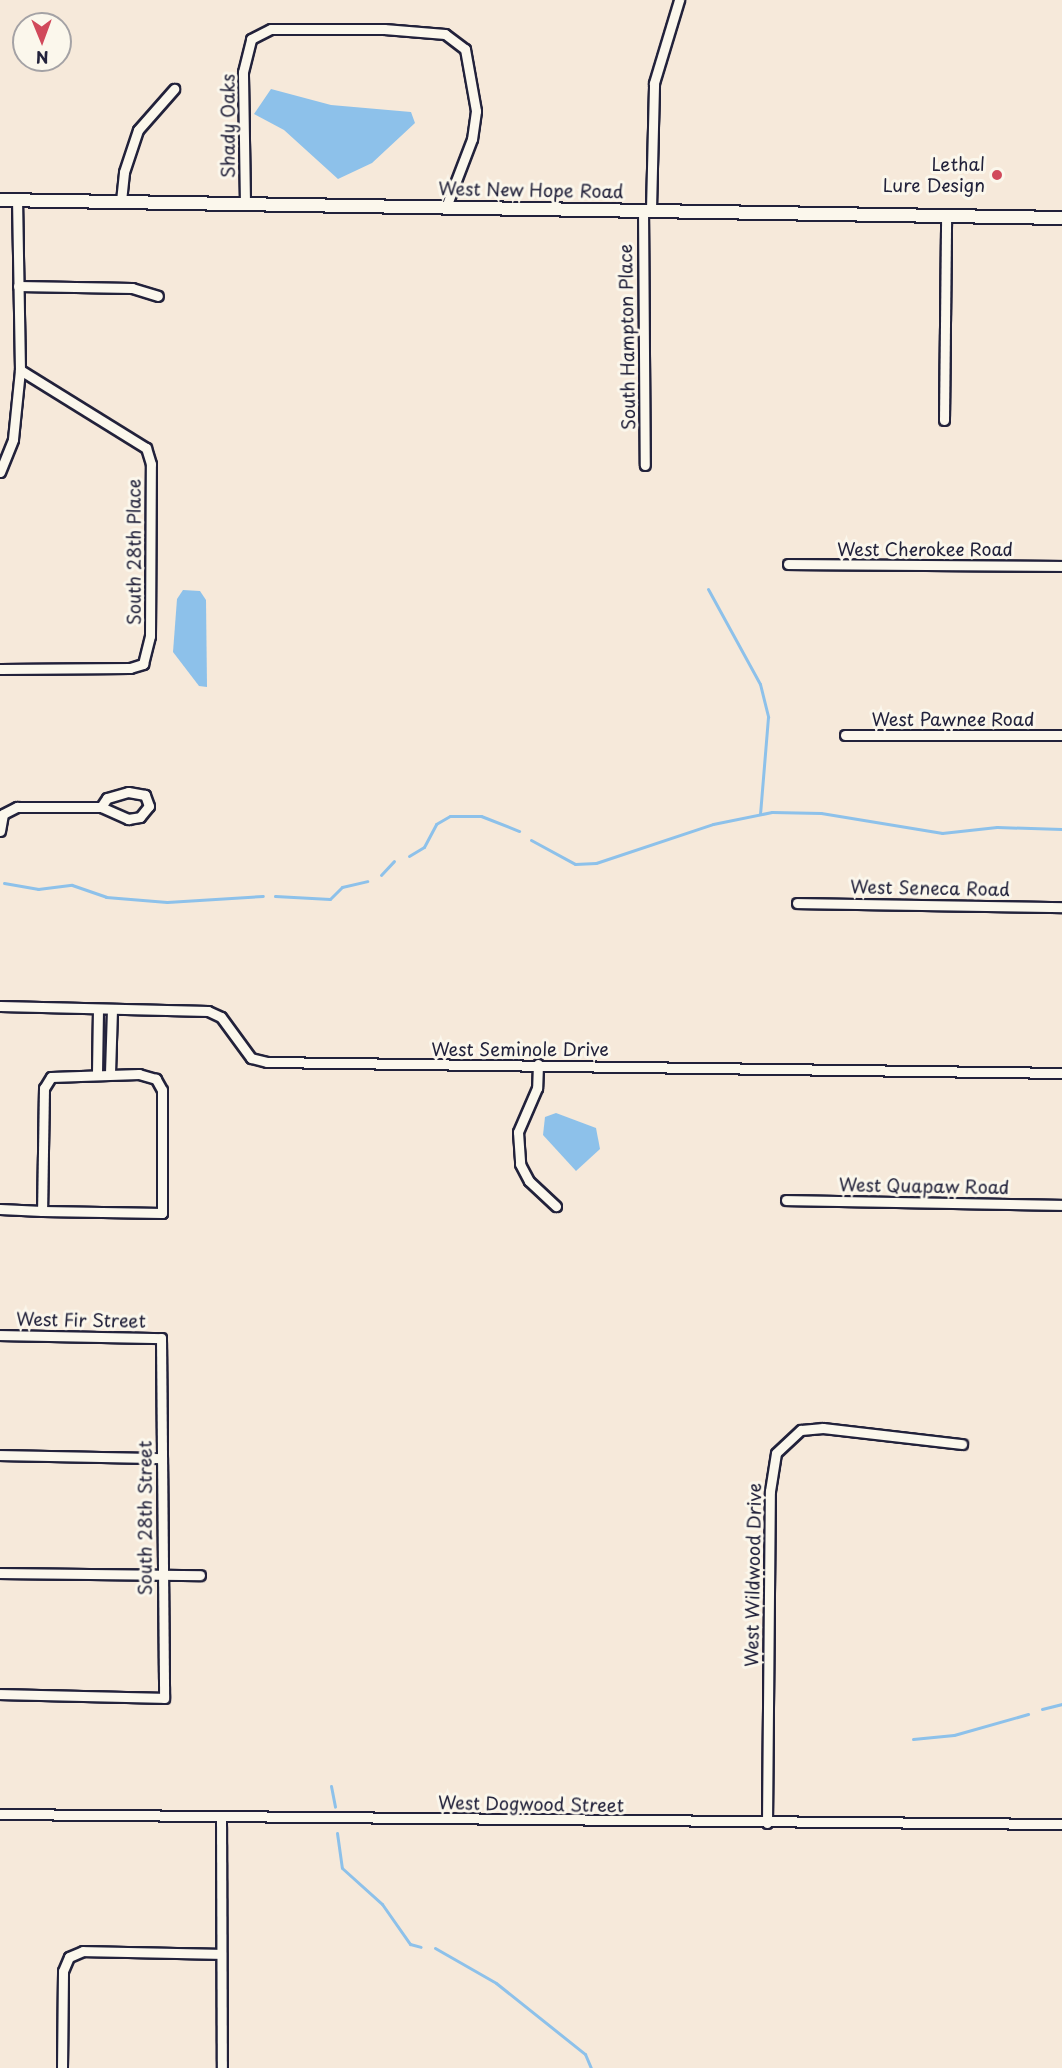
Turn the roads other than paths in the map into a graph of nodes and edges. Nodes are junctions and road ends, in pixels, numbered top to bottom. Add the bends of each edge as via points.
1 (679, 0) edge
2 (174, 89) dead end
3 (0, 200) edge
4 (17, 200) junction
5 (121, 201) junction
6 (244, 203) junction
7 (446, 207) junction
8 (647, 209) junction
9 (946, 217) junction
10 (1062, 218) edge
11 (18, 286) junction
12 (158, 296) dead end
13 (20, 370) junction
14 (944, 420) dead end
15 (645, 465) dead end
16 (0, 472) edge
17 (788, 564) dead end
18 (1062, 566) edge
19 (0, 669) edge
20 (845, 735) dead end
21 (1062, 735) edge
22 (101, 807) junction
23 (0, 831) edge
24 (797, 903) dead end
25 (1062, 907) edge
26 (0, 1006) edge
27 (98, 1009) junction
28 (112, 1009) junction
29 (538, 1064) junction
30 (97, 1073) junction
31 (110, 1073) junction
32 (1062, 1073) edge
33 (786, 1200) dead end
34 (1062, 1204) edge
35 (556, 1206) dead end
36 (0, 1209) edge
37 (42, 1211) junction
38 (0, 1335) edge
39 (161, 1338) joint
40 (962, 1444) dead end
41 (0, 1455) edge
42 (161, 1458) junction
43 (0, 1573) edge
44 (200, 1575) dead end
45 (161, 1576) junction
46 (0, 1694) edge
47 (0, 1814) edge
48 (221, 1816) junction
49 (766, 1823) junction
50 (1062, 1824) edge
51 (221, 1954) junction
52 (62, 2068) edge
53 (222, 2068) edge

1 - 8 street, South Hampton Place via 654,83
2 - 5 street via 138,130 124,172
3 - 4 main road, West New Hope Road
4 - 5 main road, West New Hope Road
4 - 11 street
5 - 6 main road, West New Hope Road
6 - 7 main road, West New Hope Road
6 - 7 street, Shady Oaks via 243,72 251,39 271,29 384,29 445,34 465,49 476,111 472,139
7 - 8 main road, West New Hope Road
8 - 9 main road, West New Hope Road
8 - 15 street, South Hampton Place
9 - 10 main road, West New Hope Road
9 - 14 street
11 - 12 street via 132,288
11 - 13 street
13 - 16 street via 13,439
13 - 19 street, South 28th Place via 141,442 151,464 150,636 143,664
17 - 18 street, West Cherokee Road
20 - 21 street, West Pawnee Road
22 - 22 street via 128,819 140,818 149,806 145,795 128,792 107,798
22 - 23 street via 17,807 3,814
24 - 25 street, West Seneca Road
26 - 27 street, West Seminole Drive
27 - 28 street, West Seminole Drive
27 - 30 street
28 - 29 street, West Seminole Drive via 208,1011 221,1017 251,1058 267,1062
28 - 31 street
29 - 32 street, West Seminole Drive
29 - 35 street via 537,1088 518,1132 520,1164
30 - 31 street
30 - 37 street via 51,1077 44,1088
31 - 37 street via 156,1079 162,1090 162,1213
33 - 34 street, West Quapaw Road
36 - 37 street
38 - 39 street, West Fir Street
39 - 42 street, South 28th Street
40 - 49 street, West Wildwood Drive via 823,1428 801,1430 776,1453 770,1491
41 - 42 street
42 - 45 street, South 28th Street
43 - 45 street
44 - 45 street
45 - 46 street, South 28th Street via 164,1698
47 - 48 street, West Dogwood Street
48 - 49 street, West Dogwood Street
48 - 51 street
49 - 50 street, West Dogwood Street
51 - 52 street via 83,1951 69,1957 63,1971
51 - 53 street

